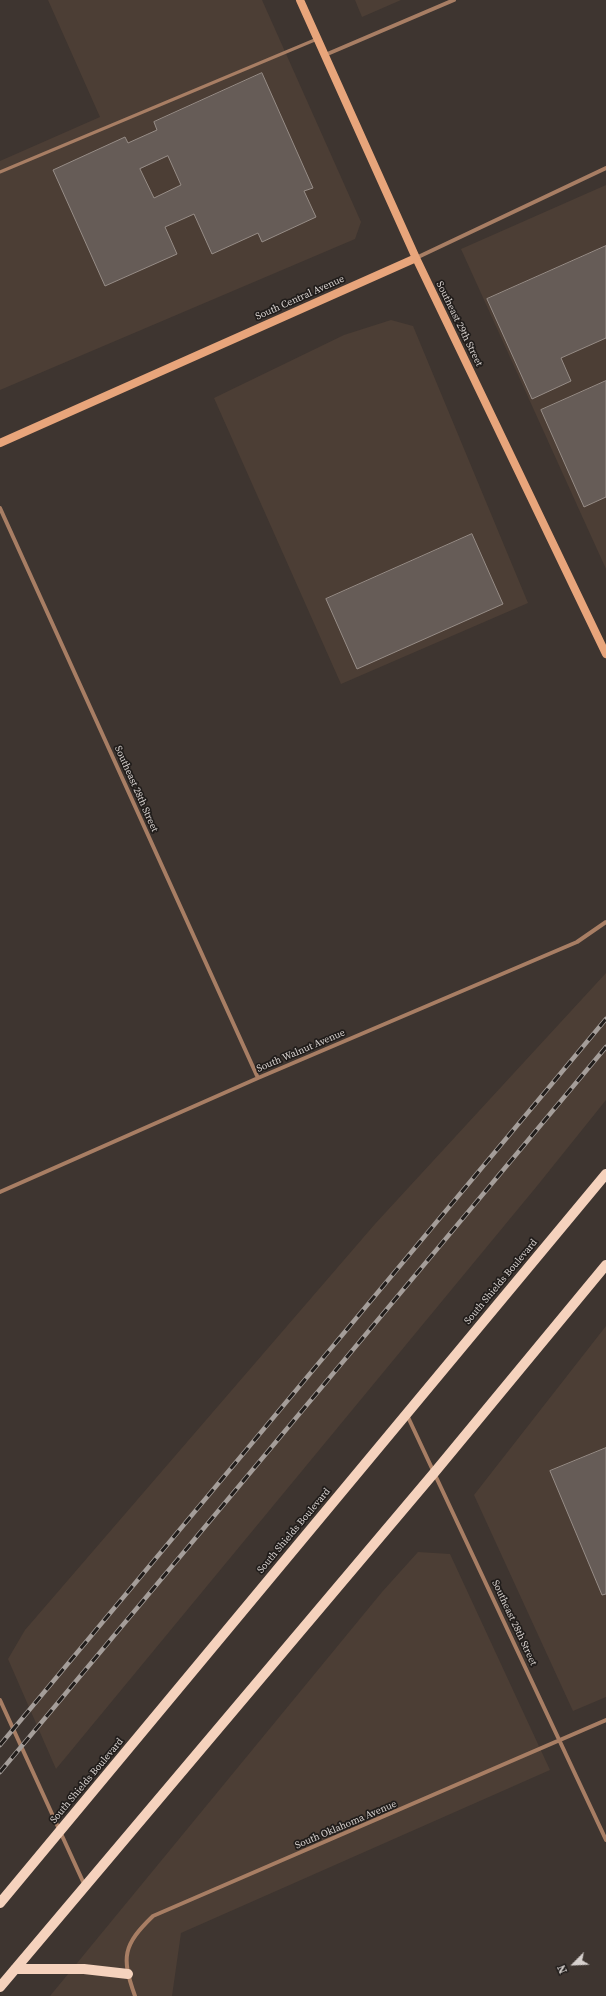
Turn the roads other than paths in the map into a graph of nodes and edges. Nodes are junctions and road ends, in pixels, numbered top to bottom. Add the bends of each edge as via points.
1 (300, 0) edge
2 (454, 0) edge
3 (318, 39) junction
4 (325, 55) junction
5 (606, 168) edge
6 (0, 172) edge
7 (416, 258) junction
8 (0, 443) edge
9 (0, 508) edge
10 (606, 654) edge
11 (606, 922) edge
12 (258, 1078) junction
13 (606, 1174) edge
14 (0, 1192) edge
15 (606, 1265) edge
16 (406, 1415) junction
17 (434, 1473) junction
18 (0, 1700) edge
19 (606, 1720) edge
20 (561, 1741) junction
21 (59, 1833) junction
22 (606, 1840) edge
23 (86, 1887) junction
24 (0, 1904) edge
25 (15, 1969) junction
26 (128, 1974) junction
27 (0, 1987) edge
28 (135, 1996) edge

1 - 3 main road, Southeast 29th Street
2 - 4 street
3 - 4 main road, Southeast 29th Street
3 - 6 lane
4 - 7 main road, Southeast 29th Street
5 - 7 street, South Central Avenue
7 - 8 main road, South Central Avenue
7 - 10 main road, Southeast 29th Street
9 - 12 street, Southeast 28th Street
11 - 12 street, South Walnut Avenue via 577,942
12 - 14 street, South Walnut Avenue
13 - 16 main road, South Shields Boulevard
15 - 17 main road
16 - 17 street, Southeast 28th Street
16 - 21 main road, South Shields Boulevard
17 - 20 street, Southeast 28th Street
17 - 23 main road
18 - 21 street
19 - 20 street, South Oklahoma Avenue
20 - 22 street, Southeast 28th Street
20 - 26 street, South Oklahoma Avenue via 153,1916 132,1939 127,1954
21 - 23 street
21 - 24 main road, South Shields Boulevard
23 - 25 main road
25 - 26 main road via 84,1969
25 - 27 main road
26 - 28 street, South Oklahoma Avenue

